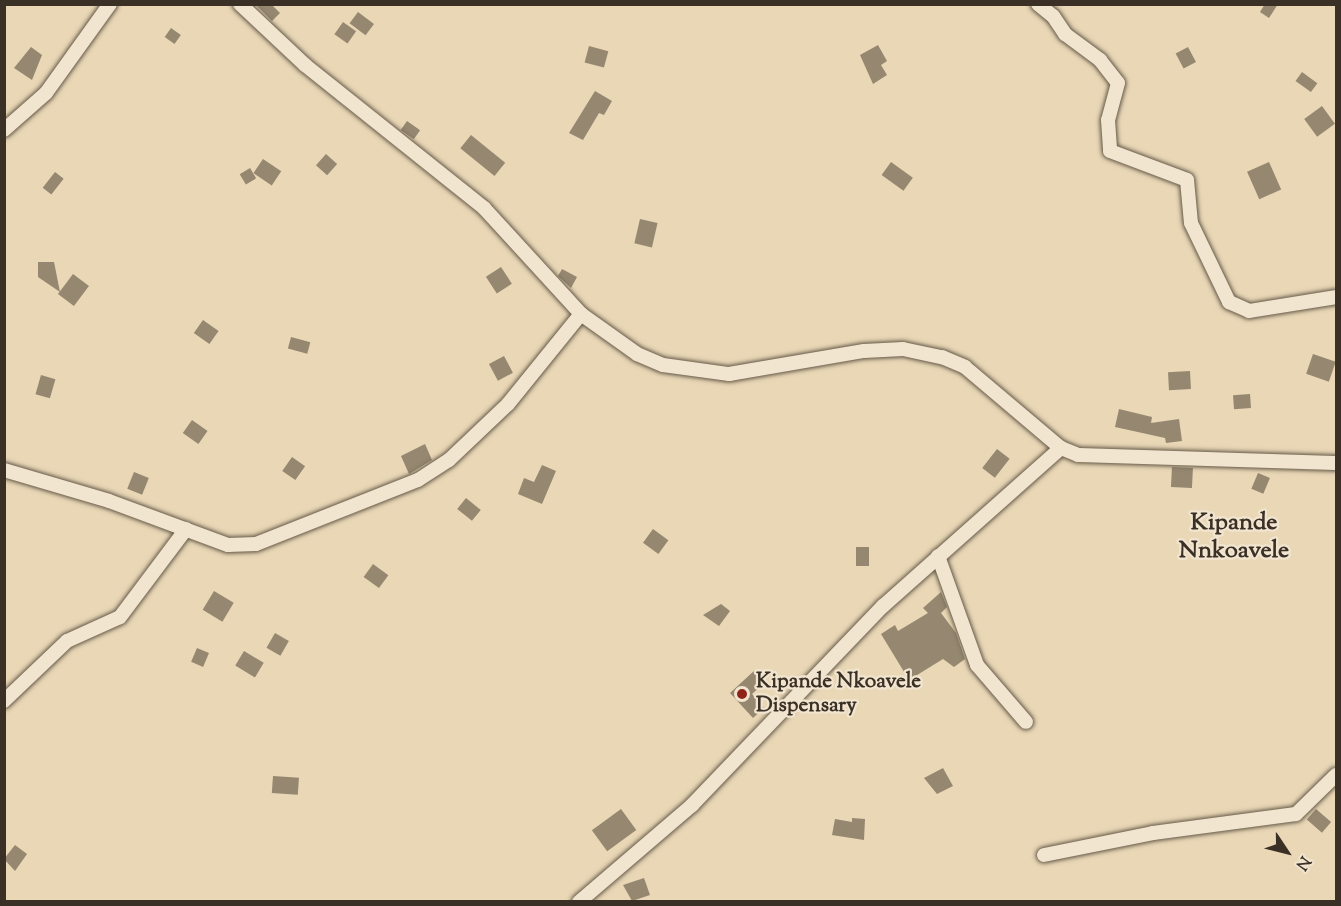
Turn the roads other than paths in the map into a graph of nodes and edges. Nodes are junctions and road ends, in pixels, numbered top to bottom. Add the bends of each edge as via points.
1 (110, 4) edge
2 (240, 4) edge
3 (1038, 4) edge
4 (4, 130) edge
5 (1336, 297) edge
6 (581, 314) junction
7 (1061, 448) junction
8 (1336, 463) edge
9 (4, 470) edge
10 (186, 529) junction
11 (938, 556) junction
12 (4, 701) edge
13 (1026, 722) dead end
14 (1336, 775) edge
15 (1044, 855) dead end
16 (579, 902) edge

1 - 4 street via 46,93
2 - 6 street via 314,72 484,208
3 - 5 street via 1053,16 1065,34 1100,60 1118,83 1108,120 1110,151 1187,180 1191,223 1229,302 1249,311
6 - 7 street via 637,354 663,365 696,371 729,374 864,351 903,349 942,357 984,380
6 - 10 street via 487,426 449,460 418,480 256,544 228,545
7 - 8 street via 1096,456
7 - 11 street
9 - 10 street
10 - 12 street via 120,617 67,641
11 - 13 street via 977,665
11 - 16 street via 809,680 692,805
14 - 15 street via 1296,814 1184,828

